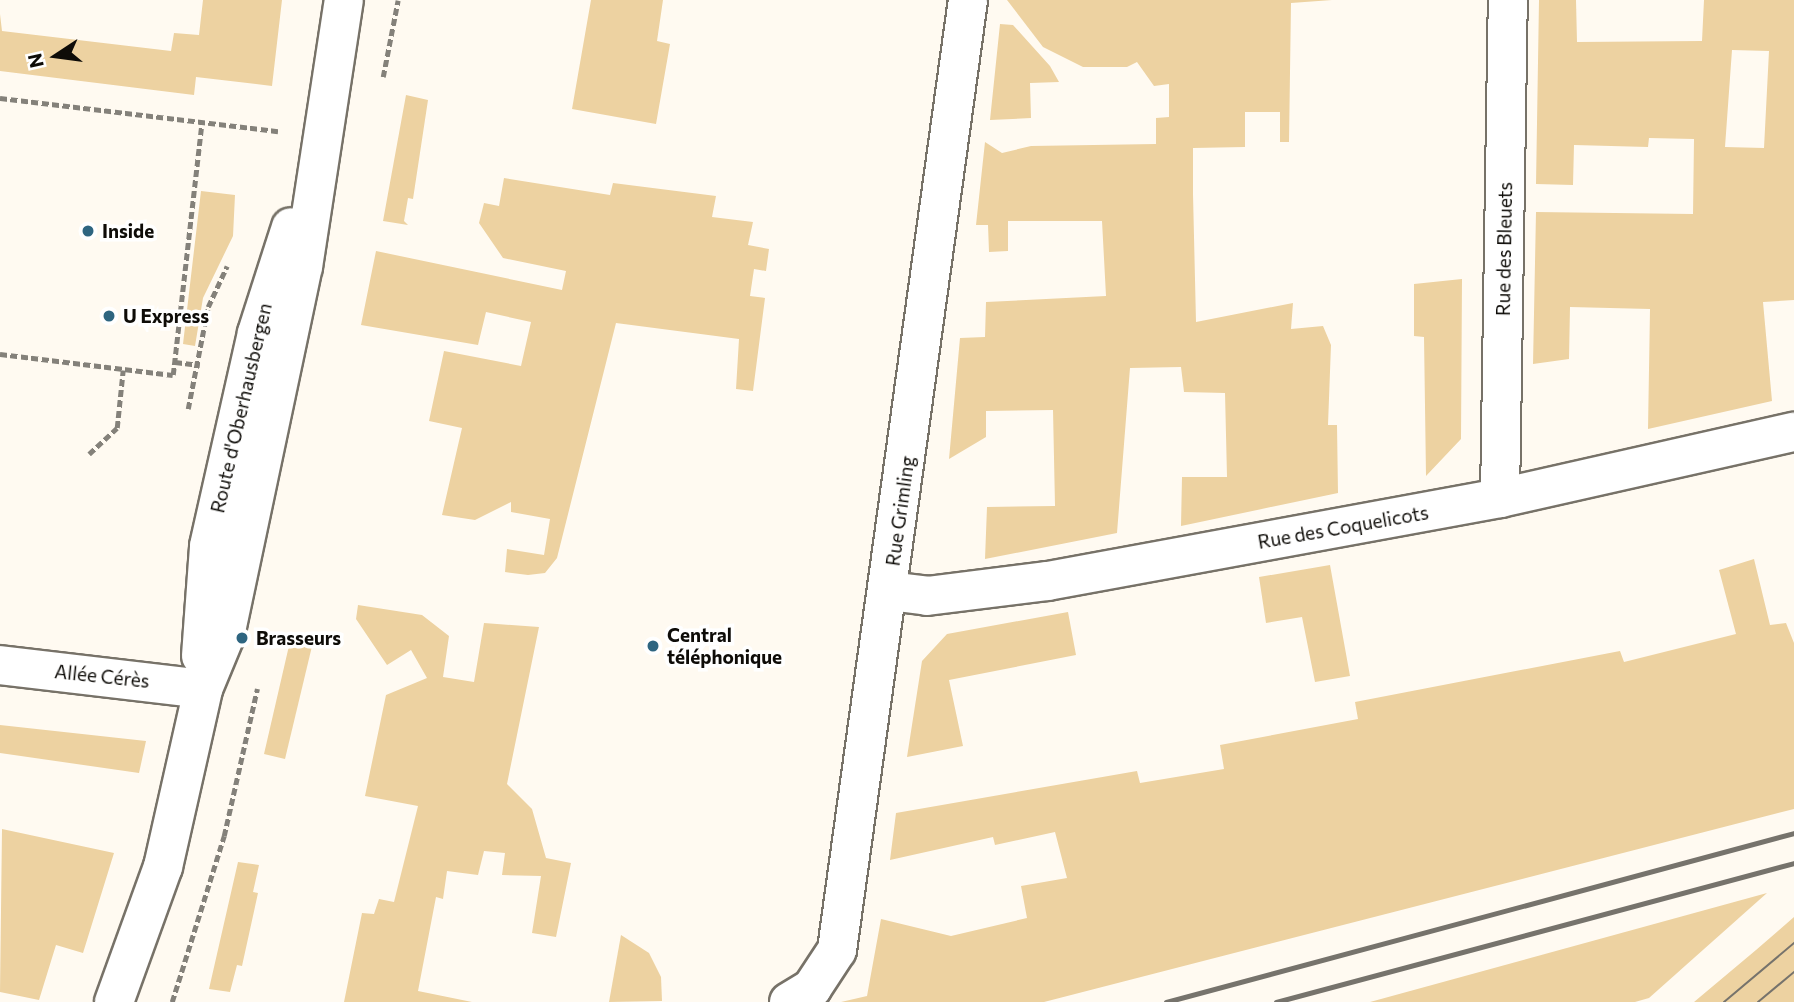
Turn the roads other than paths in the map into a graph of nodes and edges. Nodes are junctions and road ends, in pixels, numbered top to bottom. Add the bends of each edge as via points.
1 (344, 0) edge
2 (968, 0) edge
3 (1508, 0) edge
4 (1794, 432) edge
5 (1500, 498) junction
6 (889, 591) junction
7 (0, 665) edge
8 (203, 689) junction
9 (114, 1002) edge
10 (789, 1002) edge

1 - 8 street, Route d'Oberhausbergen via 321,135 257,333 209,546 202,620
2 - 6 street, Rue Grimling
3 - 5 street, Rue des Bleuets
4 - 5 street, Rue des Coquelicots
5 - 6 street, Rue des Coquelicots via 989,590 927,596
6 - 10 street, Rue Grimling via 836,950 811,988
7 - 8 street, Allée Cérès
8 - 9 street, Route d'Oberhausbergen via 163,867

